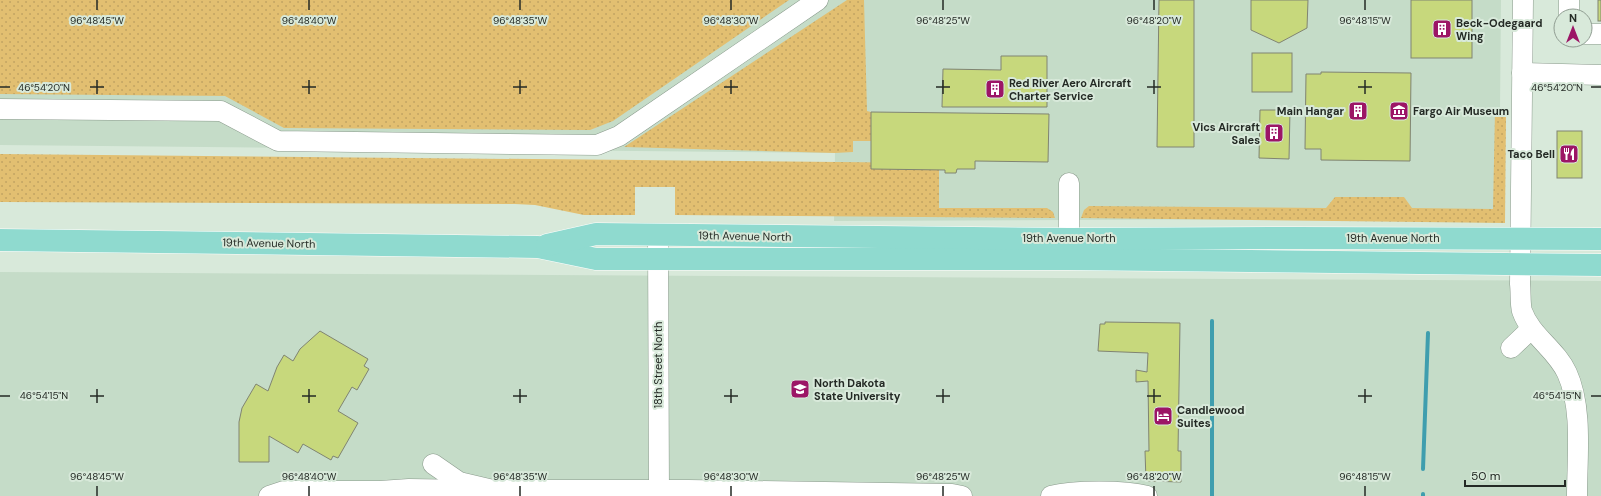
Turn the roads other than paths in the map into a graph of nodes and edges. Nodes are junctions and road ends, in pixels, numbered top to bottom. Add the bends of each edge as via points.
1 (818, 0) edge
2 (1523, 0) edge
3 (1522, 73) junction
4 (1601, 75) edge
5 (0, 109) edge
6 (1069, 183) dead end
7 (658, 235) junction
8 (1522, 238) junction
9 (1069, 239) junction
10 (1601, 239) edge
11 (0, 240) edge
12 (538, 247) junction
13 (658, 258) junction
14 (1521, 264) junction
15 (1601, 265) edge
16 (1531, 329) junction
17 (1511, 348) dead end
18 (433, 464) dead end
19 (493, 490) junction
20 (473, 493) edge
21 (659, 493) edge
22 (269, 496) edge
23 (962, 496) edge
24 (1051, 496) edge
25 (1147, 496) edge
26 (1577, 496) edge

1 - 5 street via 619,136 597,145 278,141 221,111
2 - 3 street
3 - 4 street
3 - 8 street
6 - 9 street
7 - 9 main road, 19th Avenue North
7 - 12 main road, 19th Avenue North via 596,234
7 - 13 street, 18th Street North
8 - 9 main road, 19th Avenue North
8 - 10 main road, 19th Avenue North
8 - 14 street
11 - 12 main road, 19th Avenue North
12 - 13 main road, 19th Avenue North via 596,259
13 - 14 main road, 19th Avenue North
13 - 21 street, 18th Street North
14 - 15 main road, 19th Avenue North
14 - 16 street via 1522,311
16 - 17 street
16 - 26 street via 1554,352 1573,389 1577,408
18 - 19 street via 459,482
19 - 20 street
19 - 21 street
20 - 22 street via 409,489 284,491
21 - 23 street
24 - 25 street via 1092,492

